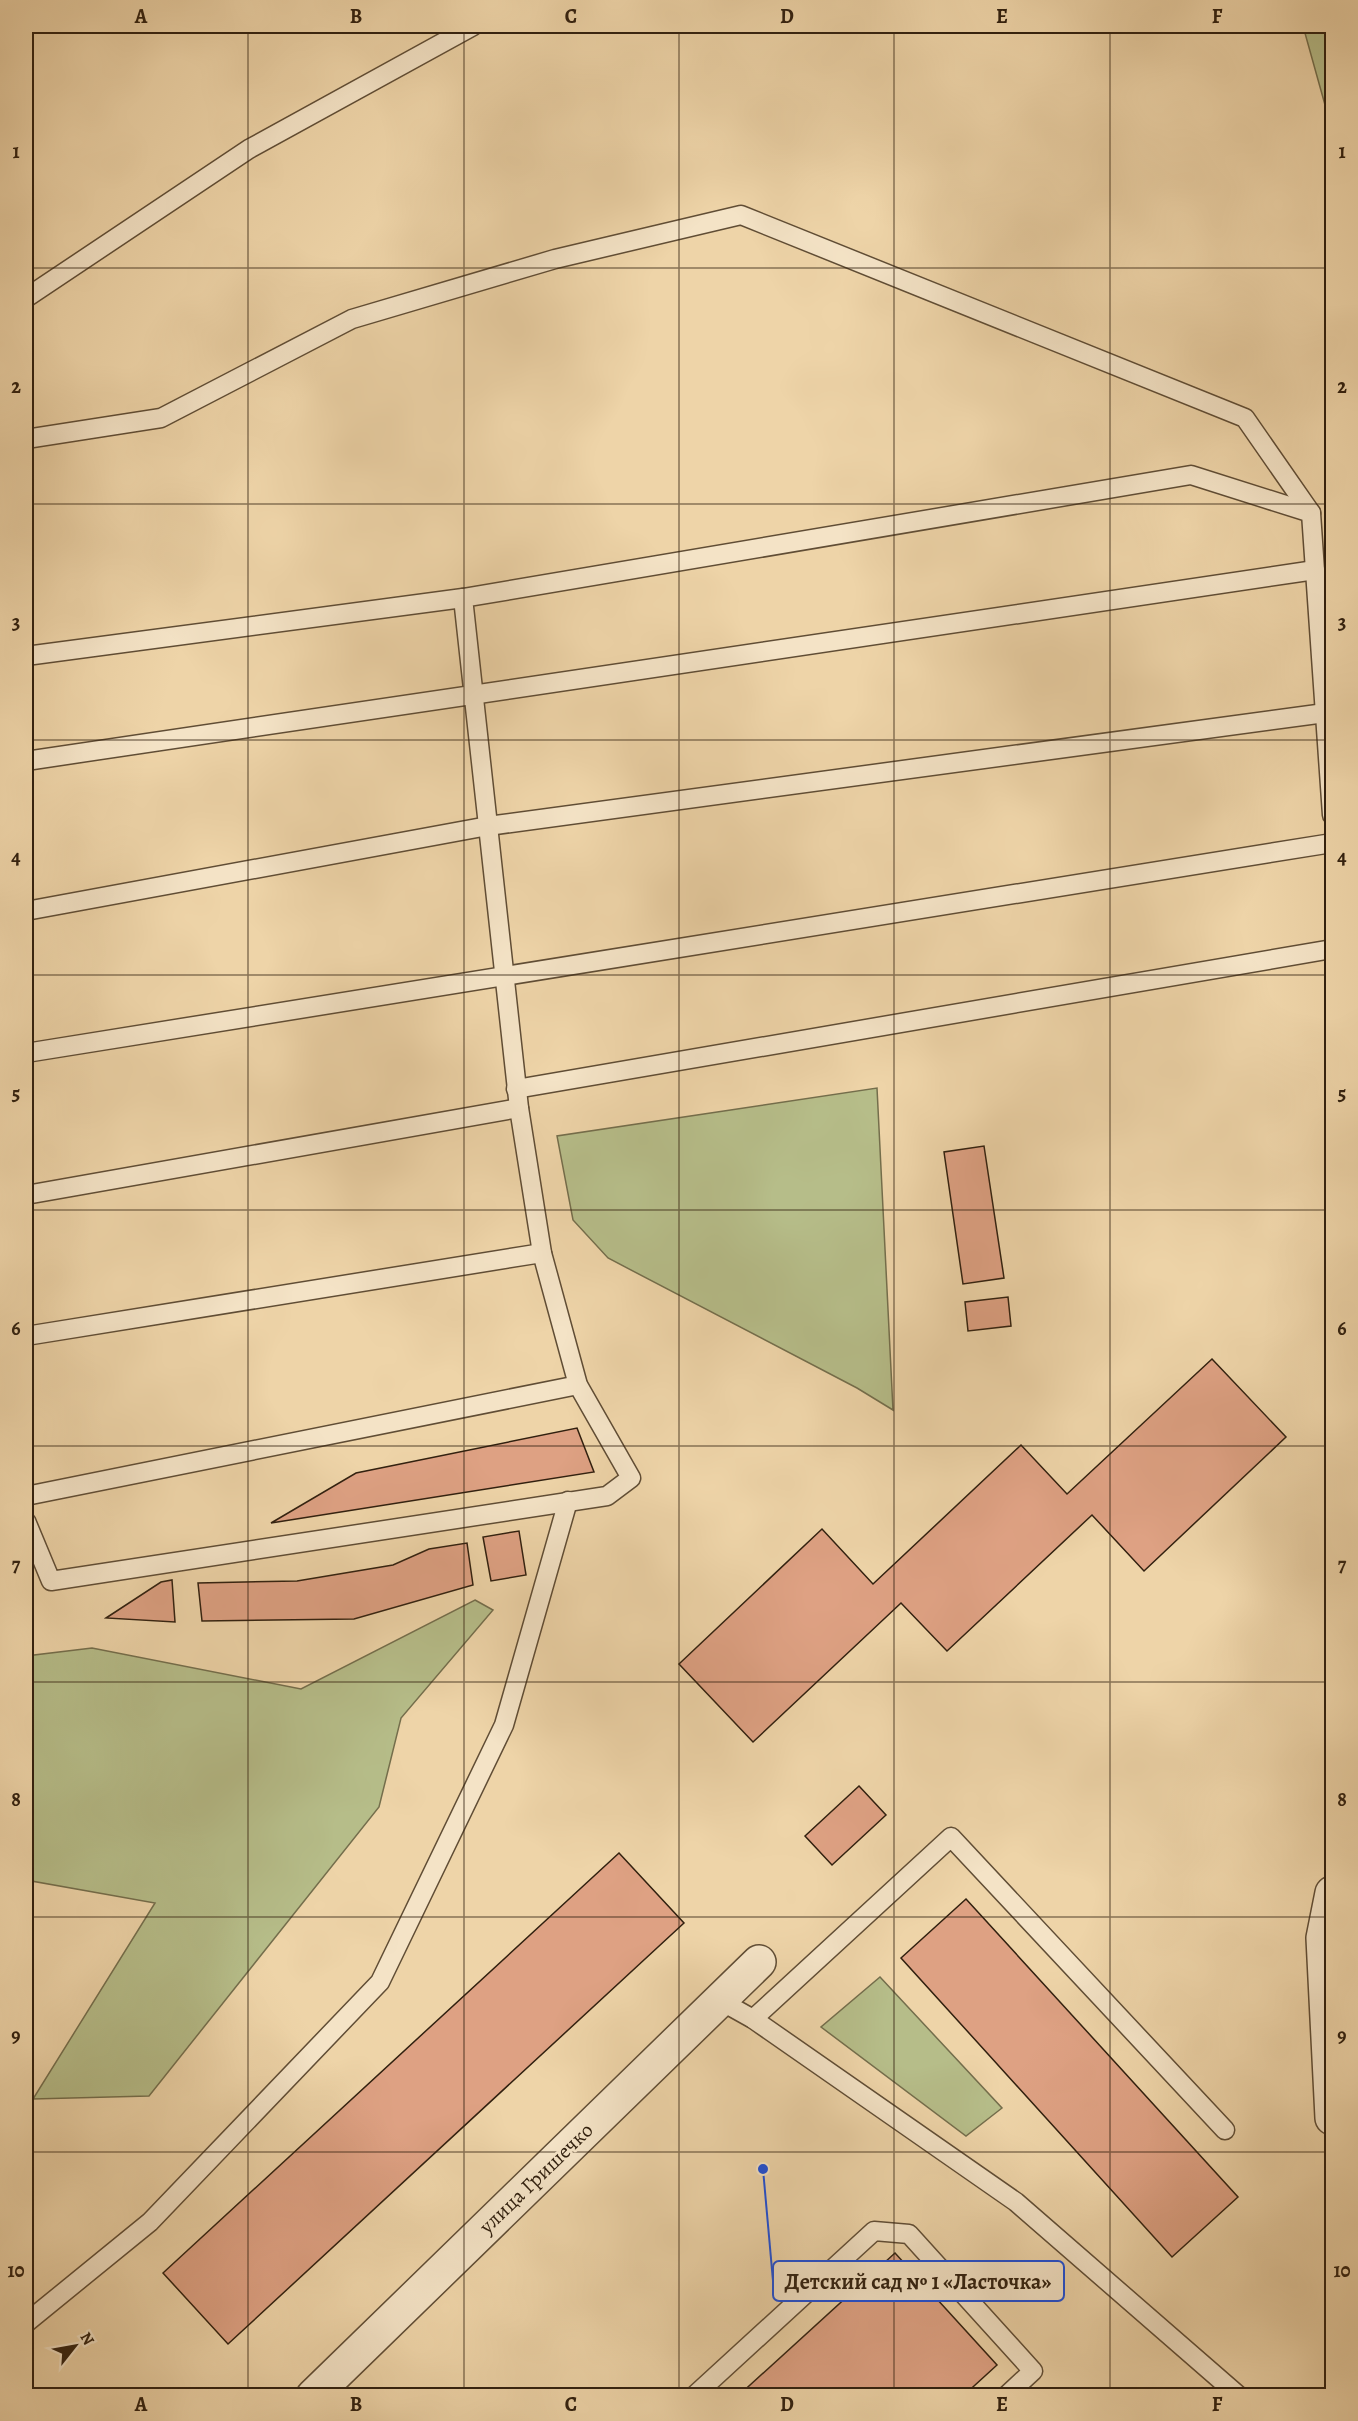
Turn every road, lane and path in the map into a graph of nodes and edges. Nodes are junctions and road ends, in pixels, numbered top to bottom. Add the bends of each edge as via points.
1 (473, 26) edge
2 (26, 298) edge
3 (26, 439) edge
4 (1311, 513) junction
5 (1315, 570) junction
6 (463, 598) junction
7 (26, 657) edge
8 (474, 693) junction
9 (1325, 713) junction
10 (26, 761) edge
11 (1332, 815) edge
12 (488, 826) junction
13 (1332, 843) edge
14 (26, 911) edge
15 (1332, 949) edge
16 (504, 977) junction
17 (26, 1053) edge
18 (516, 1089) junction
19 (519, 1108) junction
20 (26, 1195) edge
21 (542, 1253) junction
22 (26, 1336) edge
23 (578, 1385) junction
24 (26, 1496) edge
25 (568, 1501) junction
26 (26, 1521) edge
27 (1332, 1893) edge
28 (759, 1962) dead end
29 (719, 2000) junction
30 (753, 2019) junction
31 (1332, 2118) edge
32 (1225, 2130) dead end
33 (26, 2323) edge
34 (313, 2396) edge
35 (694, 2396) edge
36 (1006, 2396) edge
37 (1239, 2396) edge

1 - 2 lane via 249,149
3 - 4 lane via 160,418 352,319 555,259 741,215 1245,418
4 - 5 lane
4 - 6 lane via 1191,475
5 - 8 lane
5 - 9 lane
6 - 7 lane
6 - 8 lane
8 - 10 lane
8 - 12 lane
9 - 11 lane
9 - 12 lane
12 - 14 lane
12 - 16 lane
13 - 16 lane
15 - 18 lane
16 - 17 lane
16 - 18 lane
18 - 19 lane
19 - 20 lane
19 - 21 lane
21 - 22 lane
21 - 23 lane
23 - 24 lane
23 - 25 lane via 631,1478 607,1496
25 - 26 lane via 51,1581
25 - 33 lane via 504,1725 380,1982 150,2222
27 - 31 street via 1323,1938
28 - 29 street, улица Гришечко
29 - 30 lane
29 - 34 street, улица Гришечко
30 - 32 lane via 951,1837
30 - 37 lane via 1016,2202
35 - 36 lane via 874,2232 909,2234 1033,2371

